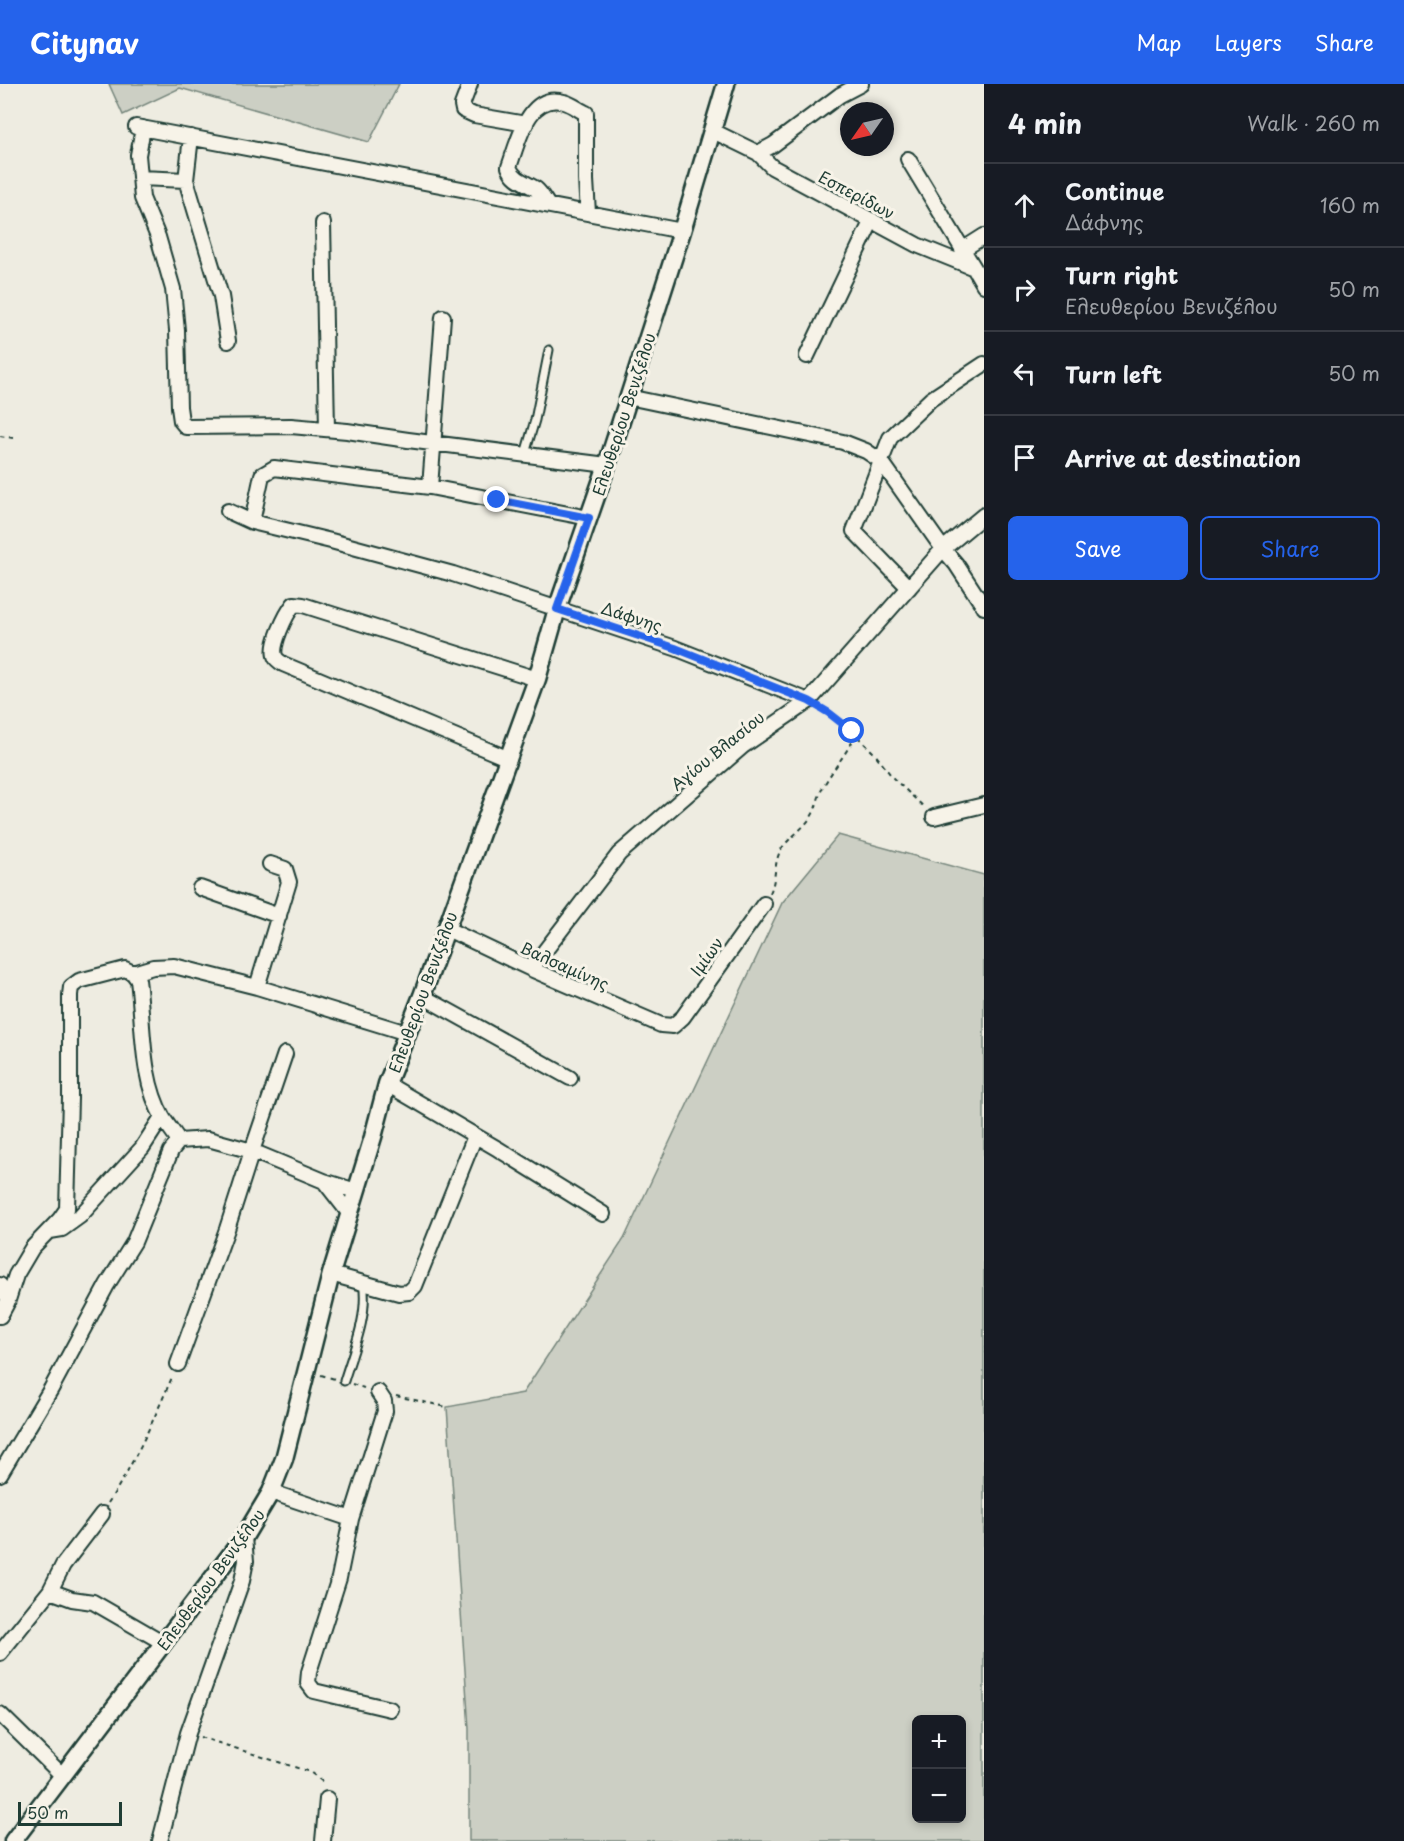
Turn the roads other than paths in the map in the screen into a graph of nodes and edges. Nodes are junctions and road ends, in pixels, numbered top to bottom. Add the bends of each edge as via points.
1 (470, 84) edge
2 (726, 84) edge
3 (861, 84) edge
4 (526, 124) junction
5 (713, 131) junction
6 (191, 137) junction
7 (758, 153) junction
8 (908, 159) dead end
9 (140, 178) junction
10 (186, 180) junction
11 (548, 205) junction
12 (588, 213) junction
13 (872, 220) junction
14 (323, 223) dead end
15 (682, 231) junction
16 (984, 236) edge
17 (962, 250) junction
18 (974, 268) junction
19 (984, 285) edge
20 (443, 316) dead end
21 (228, 341) dead end
22 (549, 350) dead end
23 (807, 356) dead end
24 (984, 364) edge
25 (628, 397) junction
26 (327, 429) junction
27 (434, 443) junction
28 (525, 454) junction
29 (881, 461) junction
30 (607, 465) junction
31 (430, 487) junction
32 (228, 511) dead end
33 (984, 515) edge
34 (589, 518) junction
35 (252, 522) junction
36 (943, 549) junction
37 (909, 588) junction
38 (984, 607) edge
39 (557, 609) junction
40 (537, 679) junction
41 (809, 701) junction
42 (509, 759) junction
43 (984, 806) edge
44 (934, 817) road end
45 (270, 864) dead end
46 (200, 888) dead end
47 (764, 904) road end
48 (279, 916) junction
49 (445, 928) junction
50 (531, 969) junction
51 (133, 974) junction
52 (257, 987) junction
53 (422, 996) junction
54 (673, 1026) joint
55 (407, 1033) junction
56 (285, 1054) dead end
57 (570, 1078) dead end
58 (387, 1084) junction
59 (162, 1117) junction
60 (475, 1136) junction
61 (179, 1141) junction
62 (252, 1150) junction
63 (324, 1181) junction
64 (356, 1191) junction
65 (349, 1213) junction
66 (603, 1214) dead end
67 (48, 1232) junction
68 (331, 1274) junction
69 (363, 1283) junction
70 (0, 1285) edge
71 (0, 1292) edge
72 (0, 1316) edge
73 (178, 1364) road end
74 (344, 1381) dead end
75 (378, 1392) dead end
76 (0, 1474) edge
77 (271, 1492) junction
78 (102, 1514) road end
79 (351, 1519) junction
80 (244, 1537) junction
81 (50, 1591) junction
82 (164, 1643) junction
83 (0, 1653) edge
84 (390, 1709) dead end
85 (0, 1714) edge
86 (62, 1775) junction
87 (327, 1799) road end
88 (13, 1841) edge
89 (160, 1841) edge
90 (323, 1841) edge

1 - 4 street via 463,110
2 - 5 street, Ελευθερίου Βενιζέλου
3 - 7 street
4 - 11 street via 509,167 520,182 538,190
4 - 12 street via 537,106 551,100 586,113
5 - 7 street, Εσπερίδων
5 - 15 street, Ελευθερίου Βενιζέλου
6 - 9 street via 139,128
6 - 10 street
6 - 11 street
7 - 13 street, Εσπερίδων via 772,167
8 - 17 street
9 - 10 street
9 - 26 street via 142,198 173,289 181,421 186,427
10 - 21 street via 221,296
11 - 12 street
12 - 15 street
13 - 18 street, Εσπερίδων via 917,245
13 - 23 street
14 - 26 street
15 - 25 street, Ελευθερίου Βενιζέλου
16 - 17 street
17 - 18 street
18 - 19 street
20 - 27 street
22 - 28 lane
24 - 29 street via 932,399 890,438
25 - 29 street via 843,442
25 - 30 street, Ελευθερίου Βενιζέλου
26 - 27 street
27 - 28 street
27 - 31 street
28 - 30 street
29 - 36 street
29 - 37 street via 854,531
30 - 34 street, Ελευθερίου Βενιζέλου
31 - 34 street
31 - 35 street via 274,468 262,475
32 - 35 street, Δάφνης
33 - 36 street, Αγίου Βλασίου
34 - 39 street, Ελευθερίου Βενιζέλου
35 - 39 street, Δάφνης via 453,574
36 - 37 street, Αγίου Βλασίου
36 - 38 street
37 - 41 street, Αγίου Βλασίου
39 - 40 street, Ελευθερίου Βενιζέλου
39 - 41 street, Δάφνης via 675,648
40 - 42 street, Ελευθερίου Βενιζέλου
40 - 42 street via 303,605 294,604 287,612 273,649 283,664
41 - 50 street, Αγίου Βλασίου via 742,746 619,854
42 - 49 street, Ελευθερίου Βενιζέλου
43 - 44 street
45 - 48 street via 285,869 289,882
46 - 48 street
47 - 54 street, Ιμίων
48 - 52 street
49 - 50 street, Βαλσαμίνης
49 - 53 street, Ελευθερίου Βενιζέλου
50 - 54 street, Βαλσαμίνης via 661,1025
51 - 52 street via 153,967 174,966
51 - 59 street via 138,980 148,1071
51 - 67 street via 125,969 79,981 71,987 67,1209
52 - 55 street
53 - 55 street, Ελευθερίου Βενιζέλου
53 - 57 street
55 - 58 street, Ελευθερίου Βενιζέλου
56 - 62 street
58 - 60 street
58 - 64 street, Ελευθερίου Βενιζέλου
59 - 61 street
59 - 67 street via 142,1148 80,1216 62,1230
60 - 66 street
60 - 69 street via 415,1286 399,1293
61 - 62 street via 208,1139
61 - 76 street via 163,1168 134,1242
62 - 63 street
62 - 73 street
63 - 64 street
63 - 65 street
64 - 65 street, Ελευθερίου Βενιζέλου
65 - 68 street, Ελευθερίου Βενιζέλου
67 - 72 street via 32,1248 16,1275
68 - 69 street
68 - 77 street, Ελευθερίου Βενιζέλου via 292,1431
69 - 74 lane via 360,1323
70 - 71 street
75 - 79 street via 385,1411
77 - 79 street
77 - 80 street, Ελευθερίου Βενιζέλου
78 - 81 street via 63,1565
79 - 84 street via 339,1578 308,1683 314,1691
80 - 82 street, Ελευθερίου Βενιζέλου
80 - 89 street via 246,1561 242,1581 188,1733
81 - 82 street via 93,1602
81 - 83 street
82 - 86 street, Ελευθερίου Βενιζέλου
85 - 86 street
86 - 88 street, Ελευθερίου Βενιζέλου
87 - 90 street

